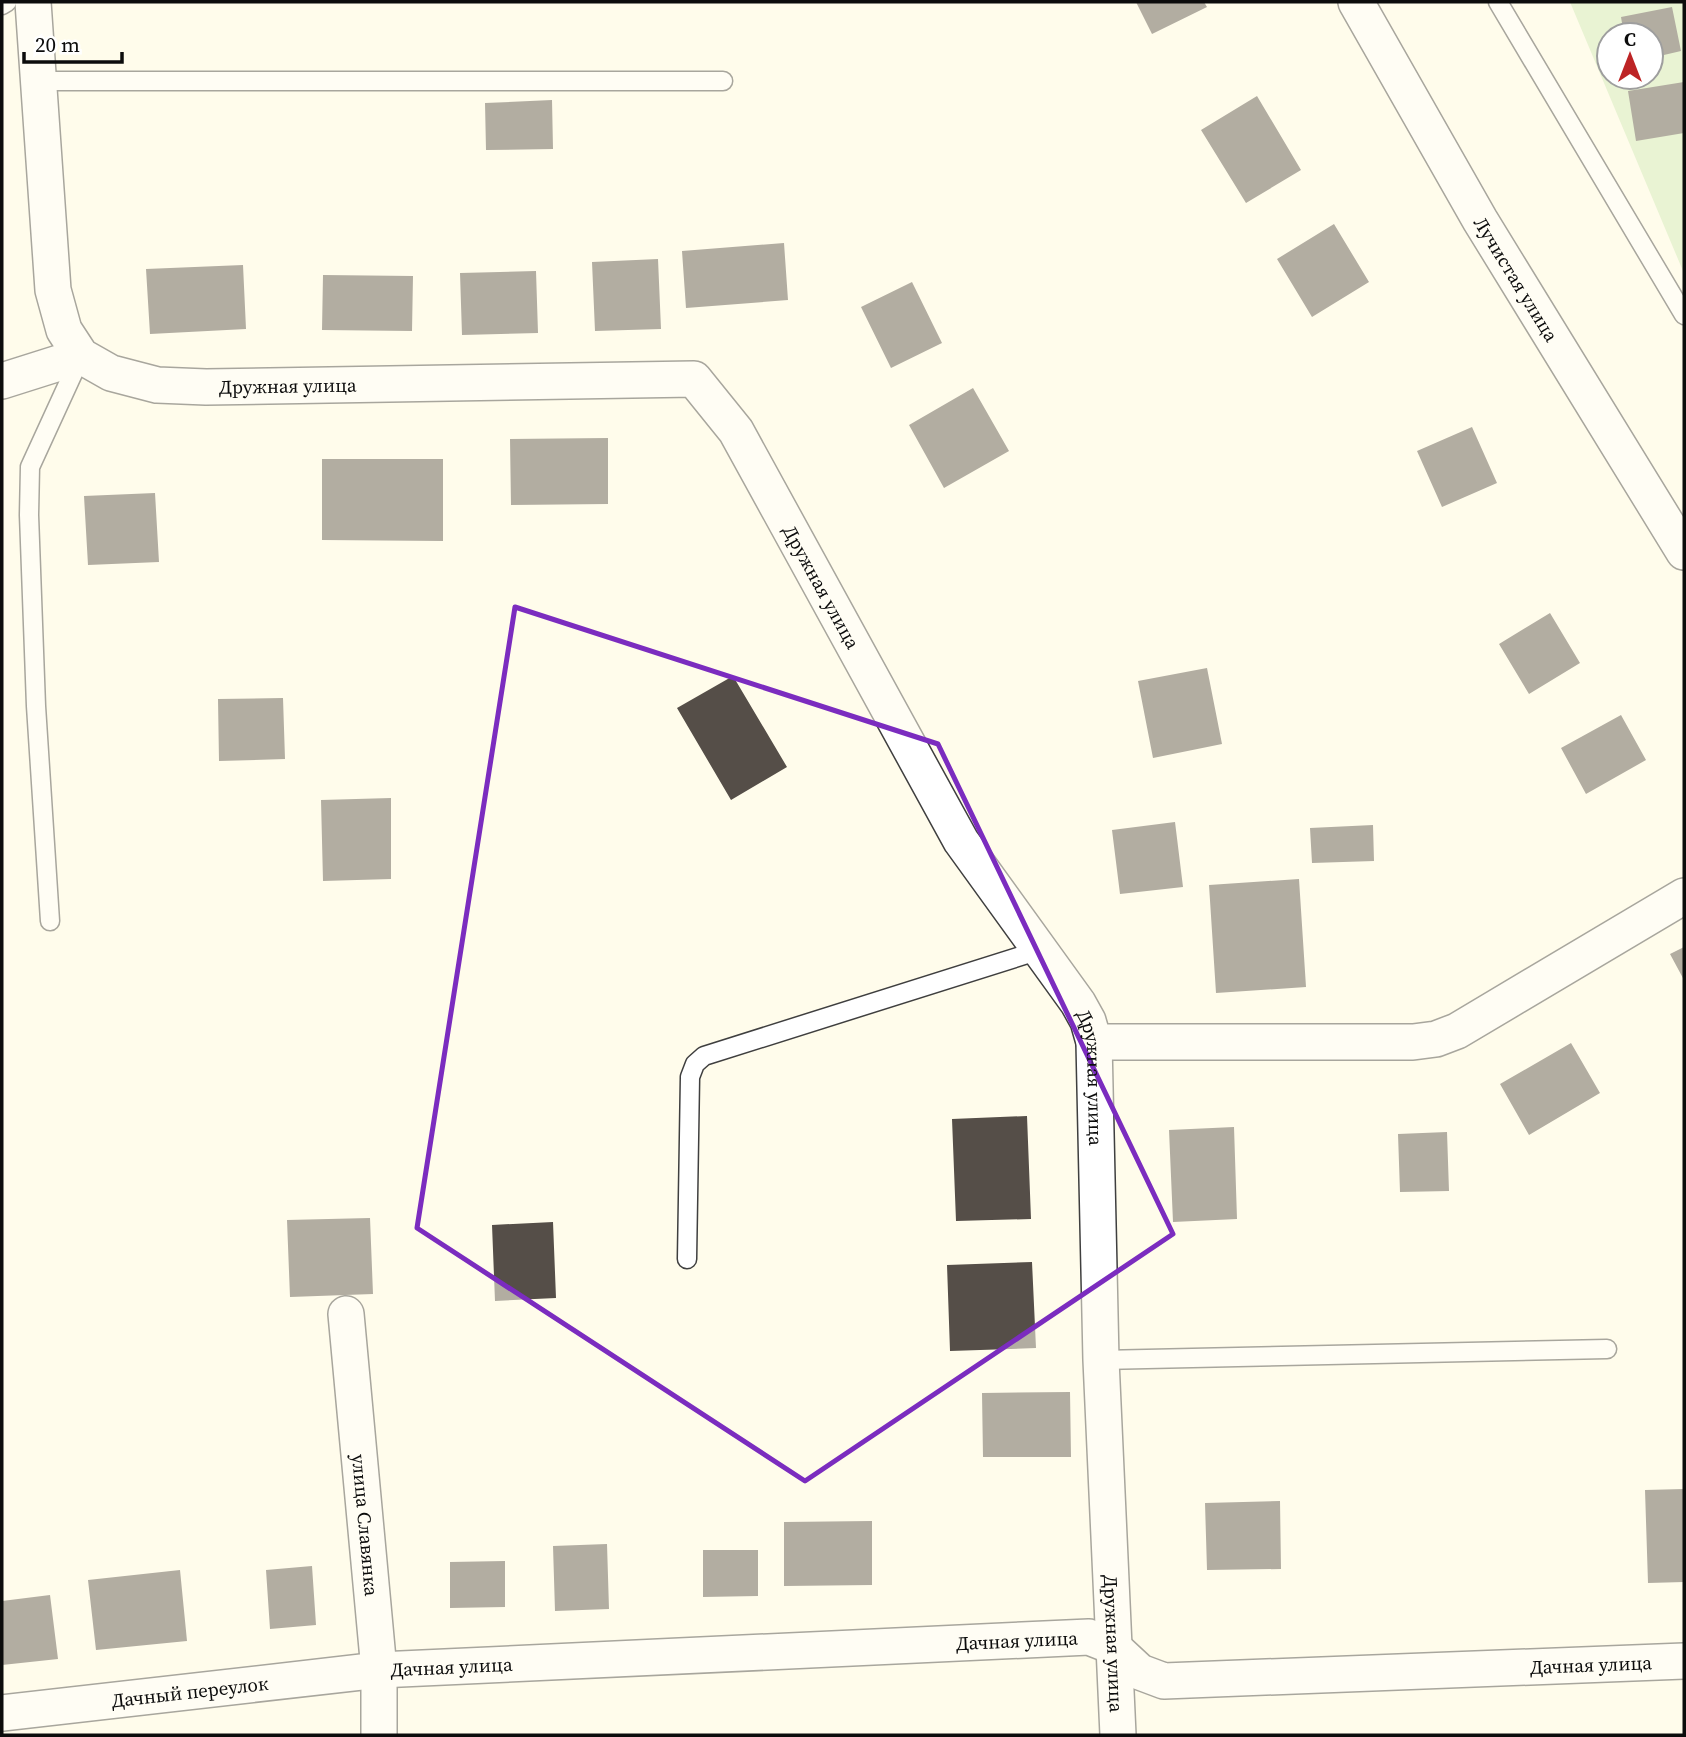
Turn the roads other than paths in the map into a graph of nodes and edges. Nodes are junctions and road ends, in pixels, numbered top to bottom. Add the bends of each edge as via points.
1 (7, 2) edge
2 (33, 2) edge
3 (1356, 2) edge
4 (1498, 2) edge
5 (2, 5) edge
6 (38, 81) junction
7 (723, 81) dead end
8 (1684, 315) edge
9 (81, 356) junction
10 (2, 380) edge
11 (1684, 552) edge
12 (1684, 896) edge
13 (50, 920) dead end
14 (1040, 950) junction
15 (1094, 1042) junction
16 (687, 1259) dead end
17 (346, 1314) dead end
18 (1607, 1349) dead end
19 (1101, 1360) junction
20 (1112, 1646) junction
21 (1684, 1661) edge
22 (379, 1670) junction
23 (2, 1713) edge
24 (379, 1735) edge
25 (1118, 1735) edge

1 - 5 lane
2 - 6 street, Дружная улица
3 - 11 street, Лучистая улица via 1480,220
4 - 8 lane
6 - 7 lane
6 - 9 street, Дружная улица via 53,290 64,330
9 - 10 street
9 - 13 lane via 30,467 36,706
9 - 14 street, Дружная улица via 111,373 157,385 206,387 694,379 736,431 961,841
12 - 15 street via 1457,1031 1436,1039
14 - 15 street, Дружная улица via 1078,1003
14 - 16 lane via 704,1056 690,1077
15 - 19 street, Дружная улица
17 - 22 street, улица Славянка
18 - 19 lane
19 - 20 street, Дружная улица
20 - 21 street, Дачная улица via 1140,1672 1164,1681
20 - 22 street, Дачная улица via 1089,1637
20 - 25 street, Дружная улица
22 - 23 street, Дачный переулок
22 - 24 street, улица Славянка

